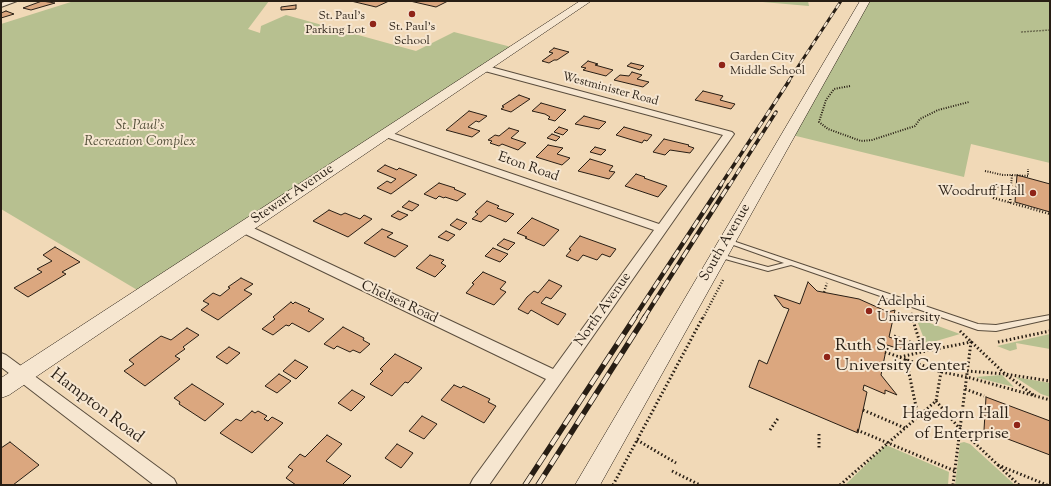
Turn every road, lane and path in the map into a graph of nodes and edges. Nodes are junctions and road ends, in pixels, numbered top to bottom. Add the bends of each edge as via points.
1 (14, 1) edge
2 (586, 1) edge
3 (865, 1) edge
4 (1, 5) edge
5 (1050, 30) edge
6 (1020, 32) dead end
7 (484, 68) junction
8 (850, 86) dead end
9 (969, 102) dead end
10 (386, 134) junction
11 (729, 134) joint
12 (1028, 169) dead end
13 (985, 171) dead end
14 (1012, 175) junction
15 (1011, 190) junction
16 (1010, 203) junction
17 (1050, 214) edge
18 (243, 228) junction
19 (662, 229) junction
20 (727, 241) junction
21 (719, 256) junction
22 (791, 263) junction
23 (726, 274) dead end
24 (820, 280) dead end
25 (827, 283) junction
26 (834, 285) dead end
27 (824, 292) dead end
28 (904, 310) dead end
29 (911, 312) junction
30 (918, 315) dead end
31 (1050, 317) edge
32 (959, 329) dead end
33 (1050, 331) edge
34 (894, 336) dead end
35 (971, 342) junction
36 (998, 342) dead end
37 (921, 346) junction
38 (931, 350) junction
39 (886, 352) dead end
40 (900, 358) junction
41 (1, 359) edge
42 (906, 359) junction
43 (967, 371) junction
44 (941, 372) junction
45 (1005, 374) junction
46 (22, 375) junction
47 (556, 377) junction
48 (967, 378) junction
49 (1050, 381) edge
50 (1, 389) edge
51 (965, 389) junction
52 (984, 396) dead end
53 (1035, 396) junction
54 (1050, 400) edge
55 (936, 401) junction
56 (863, 410) dead end
57 (779, 417) dead end
58 (918, 417) junction
59 (905, 428) junction
60 (960, 429) junction
61 (770, 430) dead end
62 (857, 430) dead end
63 (818, 434) dead end
64 (637, 440) junction
65 (888, 443) junction
66 (819, 450) dead end
67 (676, 463) dead end
68 (996, 464) junction
69 (672, 471) dead end
70 (955, 471) junction
71 (168, 485) edge
72 (479, 485) edge
73 (587, 485) edge
74 (613, 485) edge
75 (700, 485) edge
76 (840, 485) edge
77 (953, 485) edge
78 (1019, 485) edge
79 (1047, 485) edge

1 - 4 street
2 - 7 street, Stewart Avenue
3 - 20 street, South Avenue
5 - 6 path
7 - 10 street, Stewart Avenue
7 - 11 street, Westminister Road
8 - 9 path via 834,89 826,100 819,122 828,129 862,141 915,126 920,119 938,110
10 - 18 street, Stewart Avenue
10 - 19 street, Eton Road
11 - 19 street, North Avenue
12 - 14 path via 1028,176
13 - 14 path via 1002,176
14 - 15 path
15 - 16 path
15 - 16 path via 993,186 991,195
16 - 17 path
18 - 46 street, Stewart Avenue
18 - 47 street, Chelsea Road
19 - 47 street, North Avenue
20 - 21 street, South Avenue
20 - 22 lane
21 - 22 lane via 768,269
21 - 73 street, South Avenue
22 - 31 lane via 978,327 996,328
23 - 64 path
24 - 25 path
25 - 26 path
25 - 27 path
28 - 29 path
29 - 30 path
29 - 37 path
32 - 35 path
33 - 36 path
34 - 37 path
35 - 38 path
35 - 43 path
35 - 45 path
37 - 38 path
38 - 40 path
39 - 40 path
40 - 42 path
41 - 46 street, Hampton Road
42 - 44 path
42 - 58 path
43 - 45 path
43 - 48 path
44 - 48 path
44 - 55 path
45 - 49 path
45 - 53 path
46 - 50 street, Stewart Avenue
46 - 71 street, Hampton Road
47 - 72 street, North Avenue
48 - 51 path
48 - 53 path
51 - 52 path
51 - 60 path
53 - 54 path
55 - 58 path
55 - 60 path
56 - 59 path
57 - 61 path
58 - 59 path
59 - 65 path
60 - 68 path
60 - 70 path
62 - 65 path
63 - 66 path
64 - 67 path
64 - 74 path
65 - 70 path
65 - 76 path
68 - 78 path
68 - 79 path
69 - 75 path
70 - 77 path

